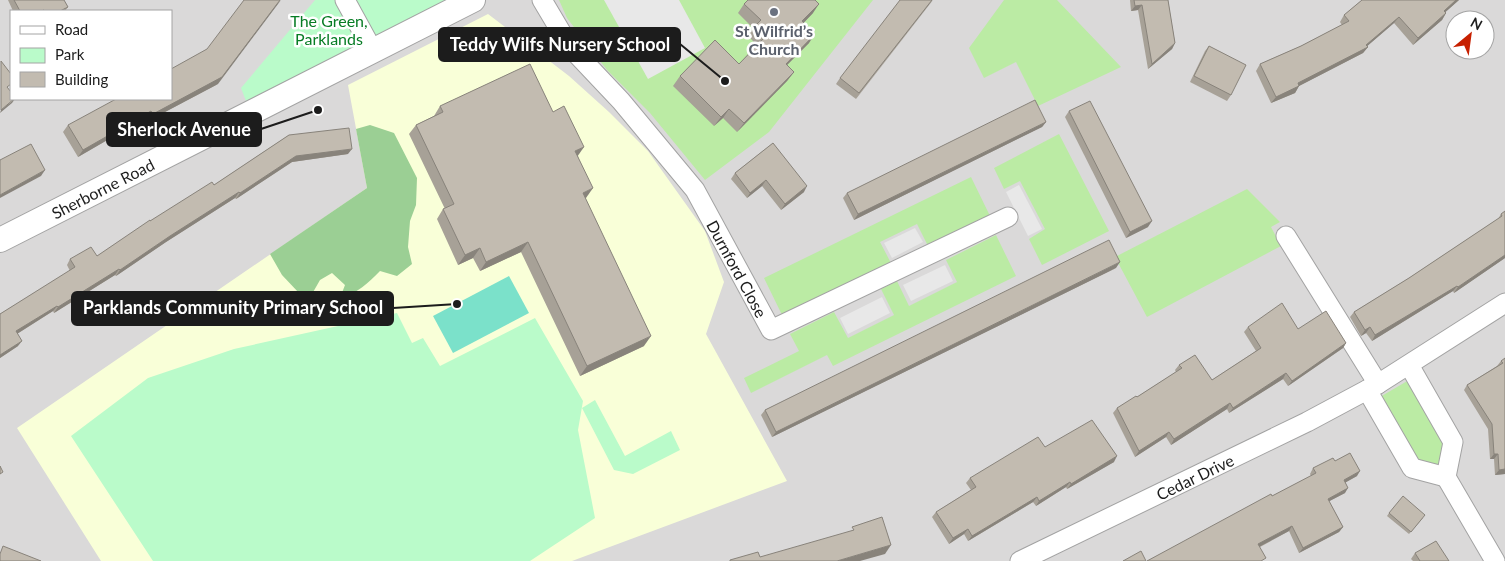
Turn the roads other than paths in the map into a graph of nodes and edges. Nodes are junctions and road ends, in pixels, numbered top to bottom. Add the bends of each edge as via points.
1 (345, 0) edge
2 (473, 0) edge
3 (542, 0) edge
4 (373, 51) junction
5 (1008, 217) dead end
6 (1286, 236) dead end
7 (0, 240) edge
8 (1505, 303) edge
9 (1409, 364) junction
10 (1372, 387) junction
11 (1446, 477) junction
12 (1020, 561) edge
13 (1494, 561) edge

1 - 4 street
2 - 4 street, Sherborne Road
3 - 5 street, Durnford Close via 570,47 621,101 695,190 771,330
4 - 7 street, Sherborne Road
6 - 10 street
8 - 9 street, Cedar Drive
9 - 10 street, Cedar Drive
9 - 11 street via 1453,442
10 - 11 street via 1412,468
10 - 12 street, Cedar Drive via 1307,422
11 - 13 street

